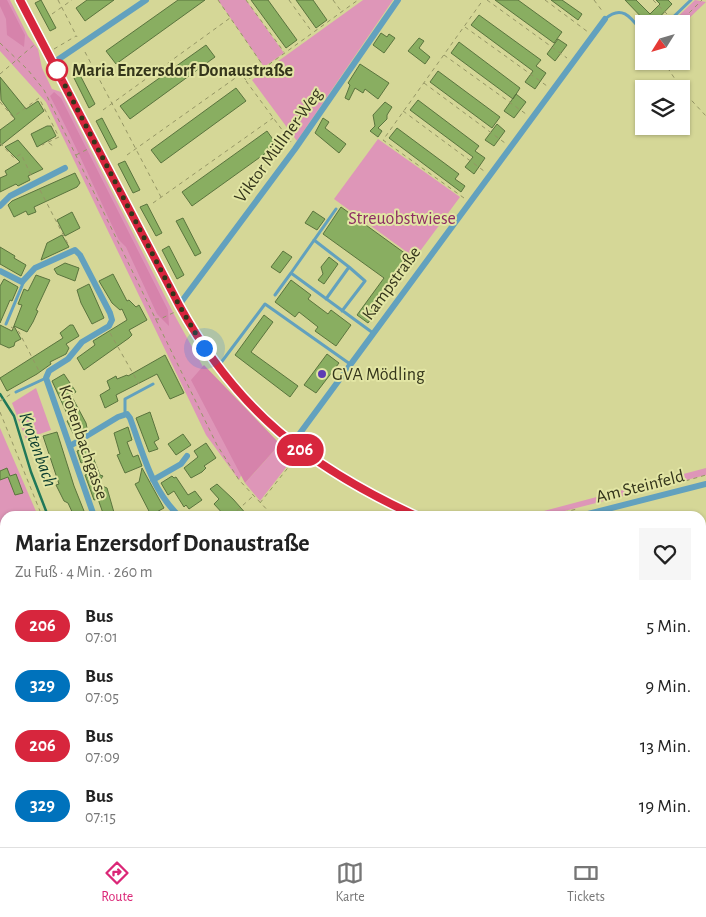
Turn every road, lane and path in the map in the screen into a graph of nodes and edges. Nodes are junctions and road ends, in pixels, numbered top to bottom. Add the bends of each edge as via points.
1 (20, 0) edge
2 (58, 0) edge
3 (72, 0) edge
4 (146, 0) edge
5 (218, 0) edge
6 (246, 0) edge
7 (289, 0) edge
8 (334, 0) edge
9 (358, 0) edge
10 (398, 0) edge
11 (483, 0) edge
12 (487, 0) edge
13 (545, 0) edge
14 (594, 0) edge
15 (654, 0) edge
16 (691, 0) edge
17 (702, 0) edge
18 (62, 7) junction
19 (342, 12) junction
20 (52, 14) dead end
21 (669, 15) edge
22 (675, 15) edge
23 (687, 15) edge
24 (230, 18) junction
25 (606, 18) junction
26 (635, 23) edge
27 (464, 26) junction
28 (312, 33) junction
29 (592, 35) junction
30 (77, 36) junction
31 (0, 42) edge
32 (37, 43) dead end
33 (51, 43) dead end
34 (82, 46) junction
35 (284, 53) junction
36 (444, 55) junction
37 (16, 58) junction
38 (572, 62) junction
39 (54, 63) junction
40 (264, 67) junction
41 (0, 74) edge
42 (246, 81) junction
43 (423, 83) junction
44 (552, 89) junction
45 (690, 100) edge
46 (0, 102) edge
47 (112, 103) junction
48 (103, 110) dead end
49 (403, 111) junction
50 (706, 116) edge
51 (272, 118) junction
52 (531, 118) junction
53 (49, 142) junction
54 (0, 143) edge
55 (42, 145) dead end
56 (96, 145) junction
57 (53, 146) dead end
58 (510, 146) junction
59 (136, 149) junction
60 (295, 149) junction
61 (127, 155) dead end
62 (76, 156) junction
63 (65, 168) dead end
64 (489, 175) junction
65 (36, 183) junction
66 (161, 198) junction
67 (469, 202) junction
68 (153, 203) dead end
69 (0, 206) edge
70 (336, 209) dead end
71 (314, 240) junction
72 (72, 251) junction
73 (349, 268) junction
74 (0, 271) edge
75 (291, 273) junction
76 (24, 281) junction
77 (275, 295) dead end
78 (326, 300) junction
79 (179, 305) junction
80 (342, 311) junction
81 (155, 318) junction
82 (6, 324) joint
83 (107, 328) junction
84 (373, 333) junction
85 (350, 364) junction
86 (218, 367) junction
87 (45, 378) junction
88 (153, 384) dead end
89 (142, 389) junction
90 (16, 392) dead end
91 (5, 396) dead end
92 (0, 401) edge
93 (0, 412) edge
94 (125, 414) junction
95 (292, 444) junction
96 (70, 446) junction
97 (302, 452) junction
98 (187, 456) dead end
99 (153, 480) junction
100 (706, 484) edge
101 (252, 497) junction
102 (260, 504) junction
103 (40, 511) edge
104 (92, 511) edge
105 (174, 511) edge
106 (237, 511) edge
107 (268, 511) edge
108 (406, 511) edge
109 (600, 511) edge

1 - 39 street
2 - 18 path
3 - 18 path
4 - 34 street
5 - 24 path
6 - 35 path
7 - 28 path
8 - 19 path
9 - 19 path
10 - 60 street, Viktor Müllner-Weg
11 - 27 path
12 - 38 path
13 - 29 path
14 - 25 path
15 - 21 path
16 - 22 lane
17 - 23 path
18 - 20 path
18 - 30 path
19 - 28 path
24 - 40 path
24 - 47 path
25 - 26 lane via 615,12 624,12
25 - 29 street, Kampstraße
27 - 36 path
27 - 44 path
28 - 35 path
29 - 38 street, Kampstraße
30 - 33 path via 55,49
30 - 34 path
31 - 37 path
32 - 37 path
34 - 39 street
34 - 47 path
35 - 40 path
36 - 43 path
36 - 52 path
37 - 41 path
37 - 62 path via 44,90
38 - 44 street, Kampstraße
39 - 56 street
40 - 42 path
42 - 51 path
42 - 59 path via 241,74
43 - 49 path
43 - 58 path
44 - 52 street, Kampstraße
45 - 50 path
46 - 53 path via 13,117 39,98 59,137
47 - 48 path
47 - 59 path
49 - 64 path
49 - 67 path via 383,140
51 - 60 path
51 - 66 path
52 - 58 street, Kampstraße
53 - 55 path
53 - 57 path
54 - 65 path via 14,158 21,154
56 - 62 path
56 - 79 street
58 - 64 street, Kampstraße
59 - 61 path
59 - 66 path
60 - 79 street, Viktor Müllner-Weg
62 - 81 path
63 - 65 street
64 - 67 street, Kampstraße
65 - 69 street via 10,196
65 - 72 path
66 - 68 path
67 - 84 street, Kampstraße
70 - 71 lane
71 - 73 lane
71 - 75 lane
72 - 76 street via 35,268
72 - 83 street via 80,255 110,313 112,320
73 - 78 lane
73 - 80 lane via 365,280
74 - 76 street
75 - 77 lane
75 - 78 lane
76 - 82 lane
78 - 80 lane
79 - 81 path via 174,313
79 - 86 street
80 - 84 lane
81 - 101 path via 217,445
82 - 87 path via 19,332
83 - 87 street, Krotenbachgasse via 82,342 68,360
83 - 89 path
84 - 85 street, Kampstraße
85 - 86 lane via 265,304
85 - 95 street, Kampstraße
86 - 95 street via 251,407
87 - 90 lane, Krotenbachgasse
87 - 96 street, Krotenbachgasse
88 - 89 lane
89 - 94 lane via 125,399
91 - 92 path
93 - 103 path
94 - 96 street
94 - 99 street via 130,418
95 - 97 street
96 - 104 street, Krotenbachgasse
97 - 102 path
97 - 108 street via 348,482
98 - 99 street via 181,464
99 - 105 street
100 - 109 street, Am Steinfeld
101 - 102 path
101 - 106 path
102 - 107 path

